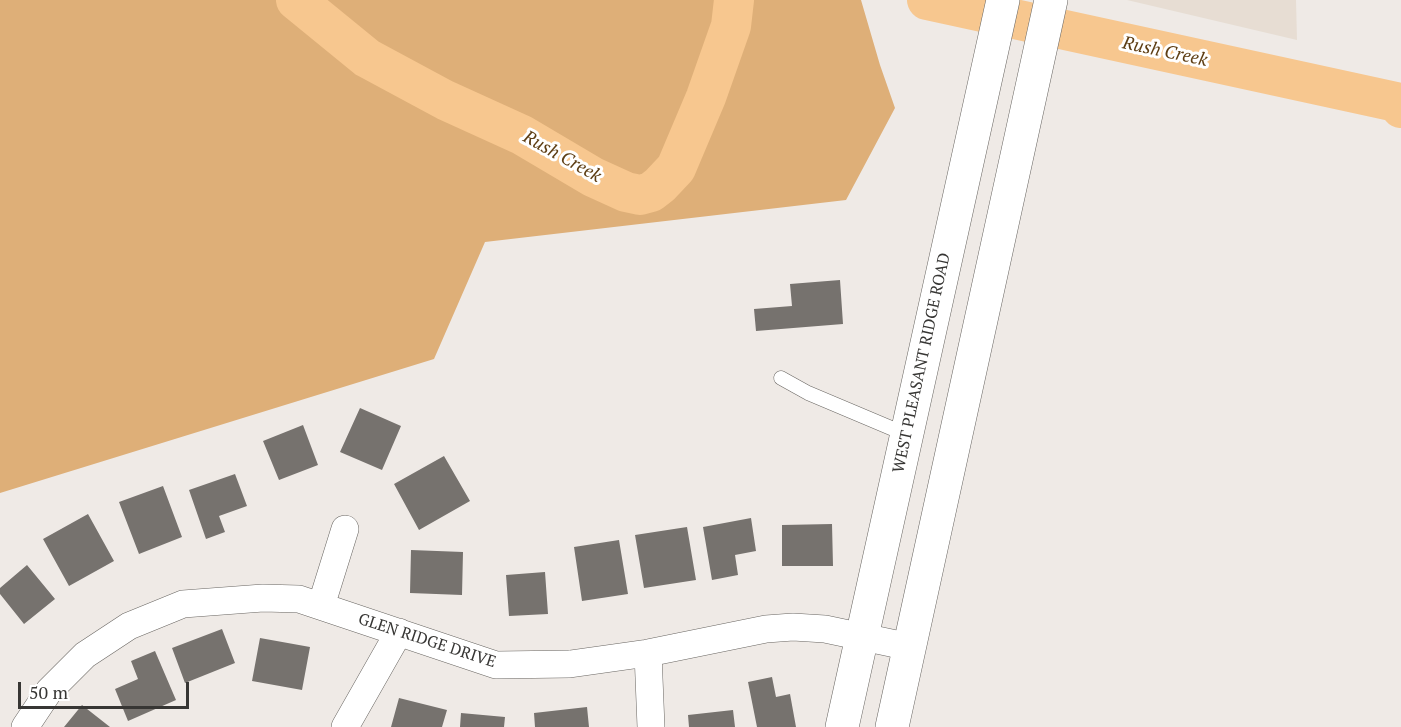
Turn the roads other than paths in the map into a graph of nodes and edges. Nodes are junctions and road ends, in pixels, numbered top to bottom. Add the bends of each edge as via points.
1 (1003, 0) edge
2 (1051, 0) edge
3 (781, 378) dead end
4 (907, 433) junction
5 (345, 529) dead end
6 (321, 606) junction
7 (399, 632) junction
8 (862, 637) junction
9 (910, 646) junction
10 (648, 653) junction
11 (25, 727) edge
12 (345, 727) edge
13 (651, 727) edge
14 (842, 727) edge
15 (892, 727) edge

1 - 4 main road, WEST PLEASANT RIDGE ROAD
2 - 9 main road
3 - 4 lane
4 - 8 main road, WEST PLEASANT RIDGE ROAD
5 - 6 street
6 - 7 street, GLEN RIDGE DRIVE
6 - 11 street, GLEN RIDGE DRIVE via 299,599 263,598 183,604 129,626 85,655 49,691
7 - 10 street, GLEN RIDGE DRIVE via 496,665 570,664
7 - 12 street
8 - 9 street, GLEN RIDGE DRIVE
8 - 10 street, GLEN RIDGE DRIVE via 825,629 766,629
8 - 14 main road, WEST PLEASANT RIDGE ROAD
9 - 15 main road
10 - 13 street

